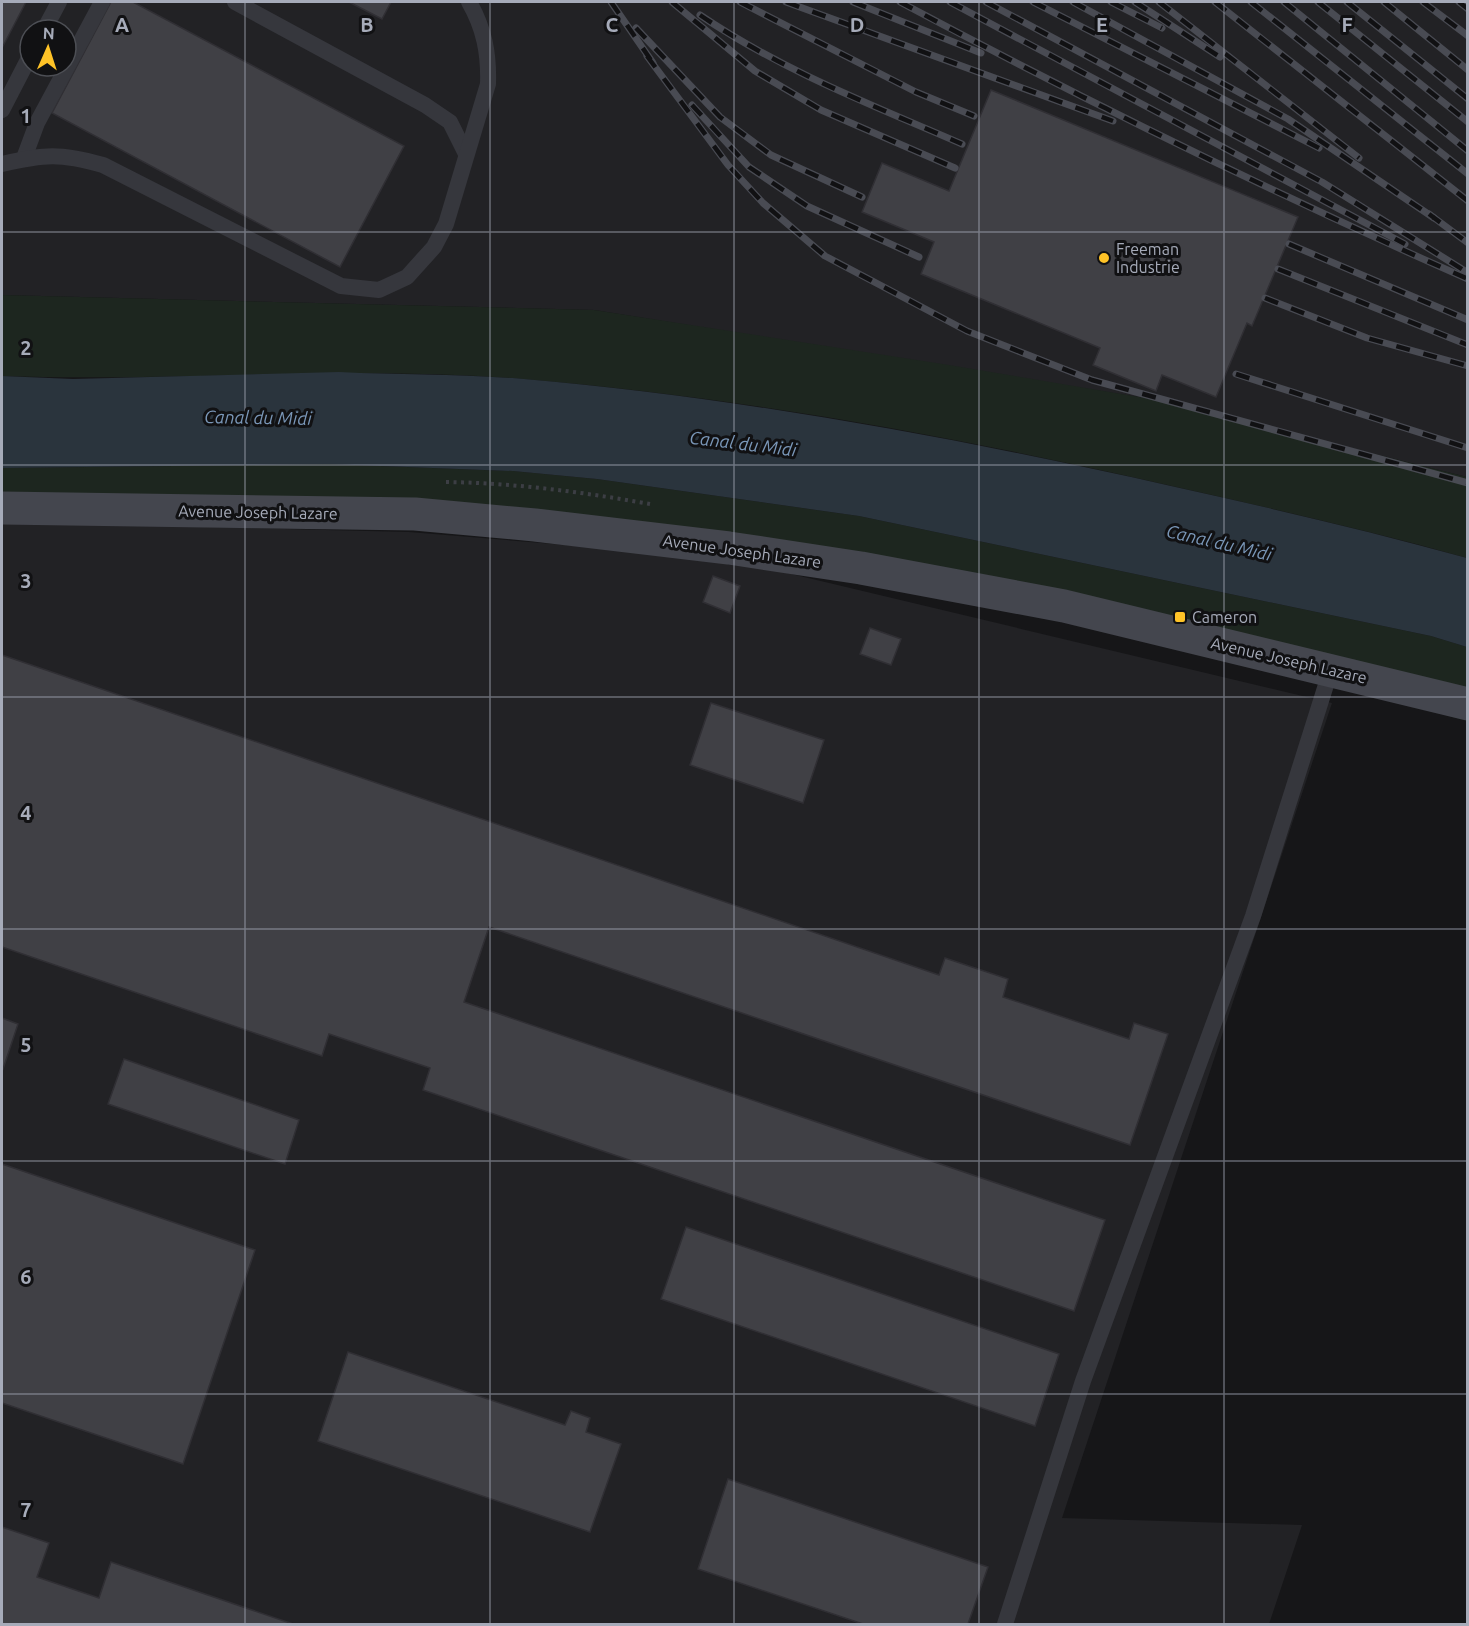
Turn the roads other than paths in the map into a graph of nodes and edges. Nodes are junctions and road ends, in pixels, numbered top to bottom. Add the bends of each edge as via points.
1 (59, 2) edge
2 (102, 2) edge
3 (235, 2) edge
4 (469, 2) edge
5 (50, 18) edge
6 (19, 78) edge
7 (2, 110) edge
8 (466, 154) junction
9 (24, 158) junction
10 (2, 164) edge
11 (2, 508) edge
12 (1331, 669) junction
13 (1467, 704) edge
14 (1005, 1624) edge

1 - 5 lane
2 - 9 lane via 37,123
3 - 8 lane via 425,105 450,122
4 - 8 lane via 481,23 489,60 488,84
6 - 7 lane
8 - 9 lane via 446,224 434,247 407,277 379,290 341,286 103,165 43,154
9 - 10 lane
11 - 12 main road, Avenue Joseph Lazare via 415,514 729,548 1064,606
12 - 13 main road, Avenue Joseph Lazare
12 - 14 lane via 1253,916 1083,1381

